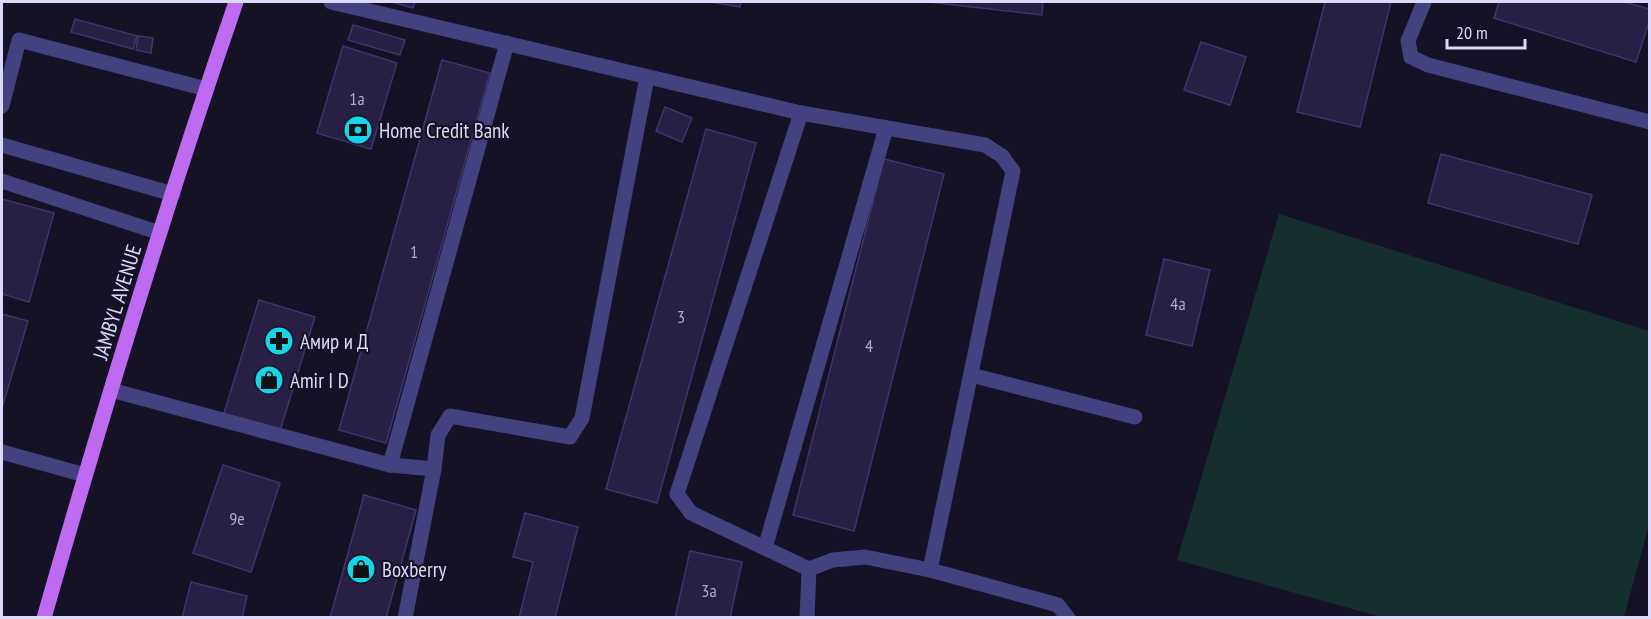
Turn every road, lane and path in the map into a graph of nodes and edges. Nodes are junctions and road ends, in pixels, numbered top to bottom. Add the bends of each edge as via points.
1 (236, 2) edge
2 (331, 2) edge
3 (1424, 2) edge
4 (507, 43) junction
5 (647, 77) junction
6 (206, 89) junction
7 (2, 106) edge
8 (801, 113) junction
9 (1650, 122) edge
10 (886, 128) junction
11 (2, 145) edge
12 (2, 181) edge
13 (173, 194) junction
14 (160, 233) junction
15 (971, 375) junction
16 (111, 390) junction
17 (1135, 417) dead end
18 (2, 452) edge
19 (390, 465) junction
20 (434, 470) junction
21 (85, 475) junction
22 (765, 548) junction
23 (809, 569) junction
24 (930, 570) junction
25 (44, 618) edge
26 (405, 618) edge
27 (807, 618) edge
28 (1068, 618) edge

1 - 6 main road, JAMBYL AVENUE
2 - 4 street
3 - 9 street via 1408,41 1412,57 1428,65
4 - 5 street
4 - 19 street
5 - 8 street
5 - 20 street via 582,418 570,437 450,416 438,435
6 - 7 street via 19,40
6 - 13 main road, JAMBYL AVENUE
8 - 10 street
8 - 22 street via 677,494 691,513
10 - 15 street via 985,145 1002,156 1013,171
10 - 22 street
11 - 13 street
12 - 14 street
13 - 14 main road, JAMBYL AVENUE
14 - 16 main road, JAMBYL AVENUE
15 - 17 street
15 - 24 street
16 - 19 street
16 - 21 main road, JAMBYL AVENUE
18 - 21 street
19 - 20 street
20 - 26 street
21 - 25 main road, JAMBYL AVENUE
22 - 23 street
23 - 24 street via 834,560 865,557
23 - 27 street
24 - 28 street via 1058,605

